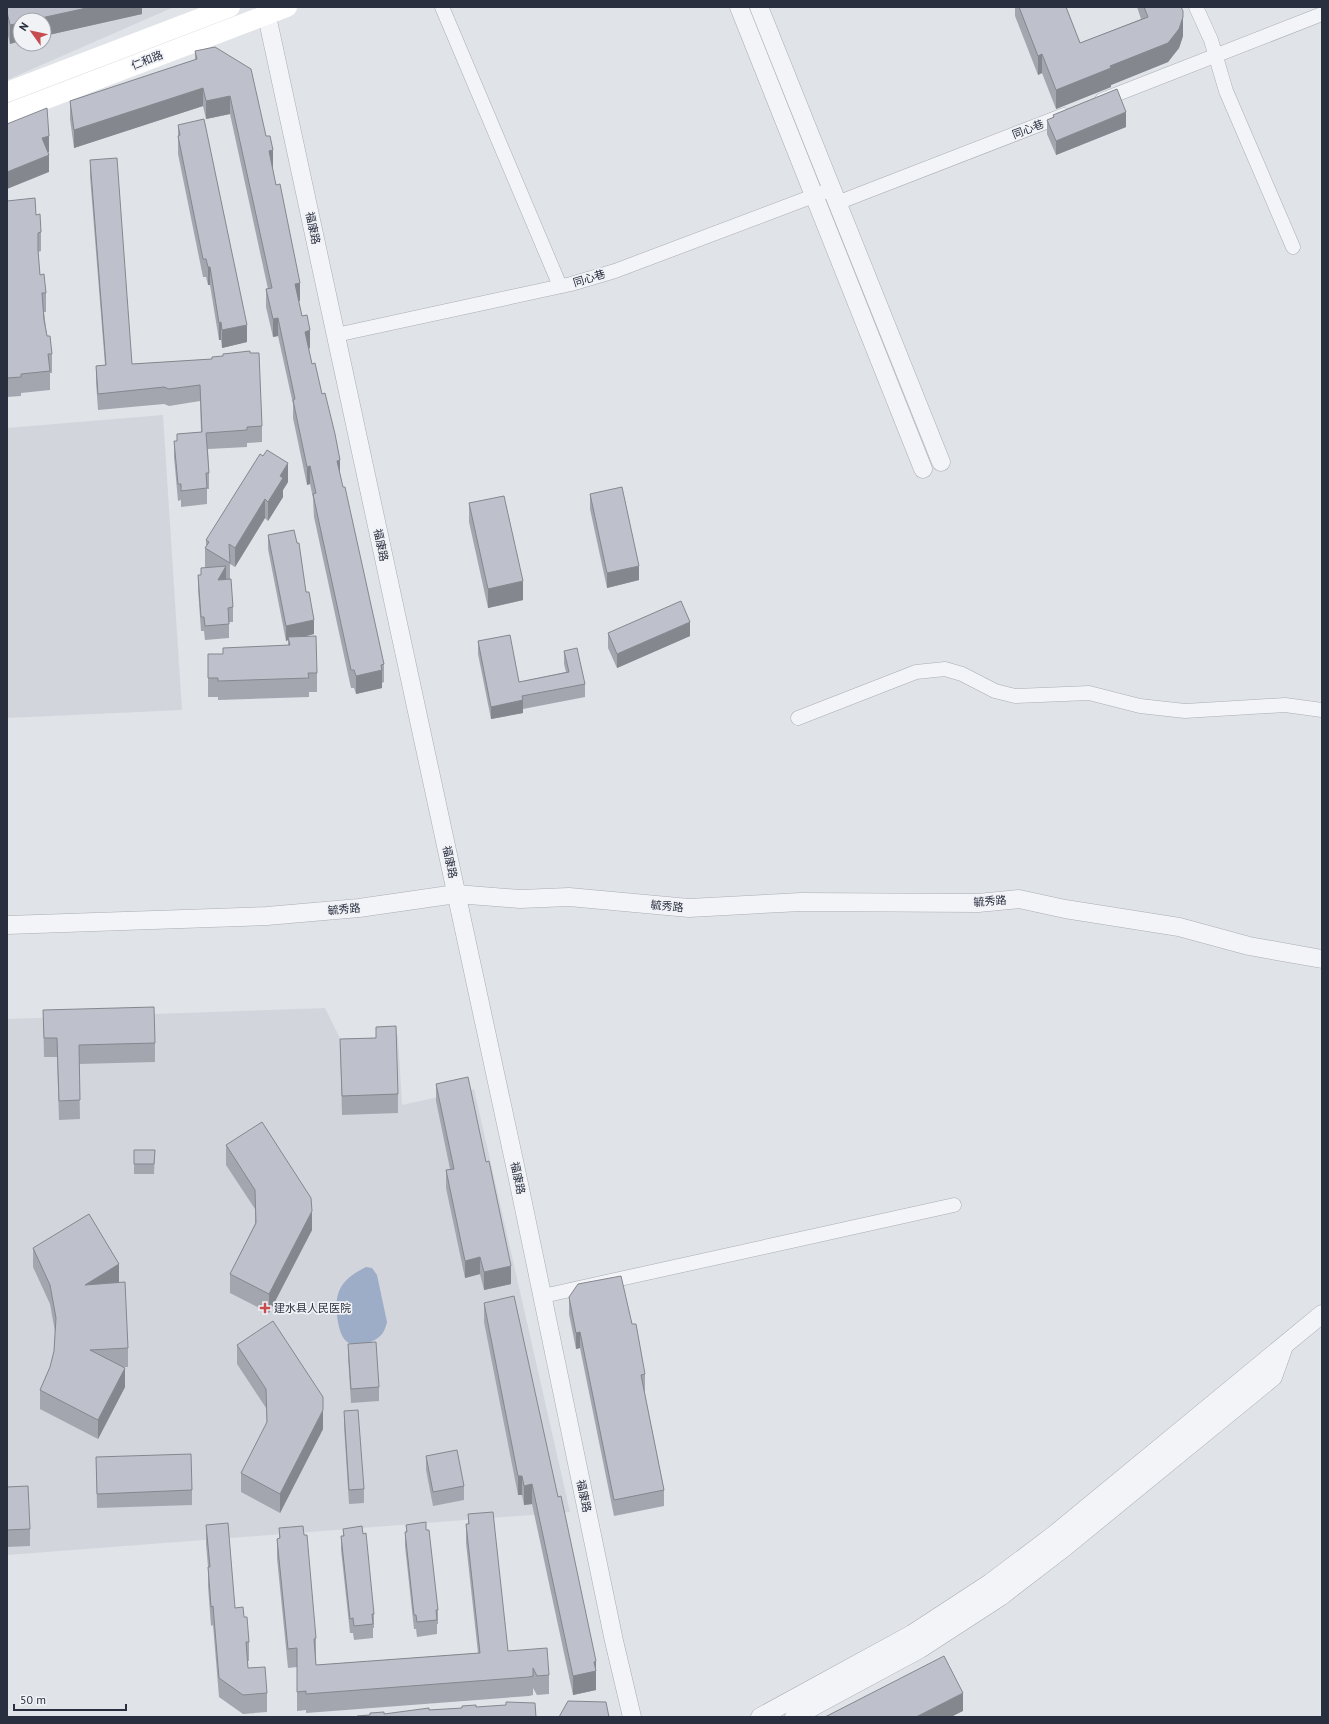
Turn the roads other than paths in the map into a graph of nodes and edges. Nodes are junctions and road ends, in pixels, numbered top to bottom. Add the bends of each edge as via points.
1 (230, 7) edge
2 (287, 7) edge
3 (442, 7) edge
4 (739, 7) edge
5 (759, 7) edge
6 (1196, 7) edge
7 (266, 11) edge
8 (1322, 14) edge
9 (1215, 56) junction
10 (7, 92) edge
11 (1090, 105) edge
12 (1075, 110) edge
13 (7, 114) edge
14 (814, 196) junction
15 (835, 196) junction
16 (1293, 247) dead end
17 (560, 286) junction
18 (336, 335) junction
19 (941, 462) dead end
20 (923, 469) dead end
21 (1322, 710) edge
22 (798, 718) dead end
23 (456, 894) junction
24 (7, 925) edge
25 (1322, 959) edge
26 (954, 1205) dead end
27 (542, 1296) junction
28 (1322, 1314) edge
29 (1284, 1345) junction
30 (632, 1717) edge
31 (760, 1717) edge
32 (794, 1717) edge

1 - 10 main road, 仁和路
2 - 7 main road, 仁和路
3 - 17 street
4 - 14 street
5 - 15 street
6 - 9 street via 1211,40
7 - 13 main road, 仁和路
7 - 18 street, 福康路
8 - 9 street
9 - 11 street
9 - 16 street via 1226,91
12 - 15 street, 同心巷
14 - 15 street, 同心巷
14 - 17 street, 同心巷 via 615,270
14 - 20 street
15 - 19 street
17 - 18 street, 同心巷
18 - 23 street, 福康路
21 - 22 street via 1285,705 1185,711 1140,706 1089,693 1015,696 995,692 962,674 935,669 916,672
23 - 24 street, 毓秀路 via 359,908 267,916
23 - 25 street, 毓秀路 via 520,899 568,897 689,908 801,902 978,903 1019,899 1179,927 1249,946
23 - 27 street, 福康路
26 - 27 street
27 - 30 street, 福康路
28 - 29 street
29 - 31 street via 1054,1534 990,1583 912,1634
29 - 32 street via 1273,1377 1006,1592 920,1648

